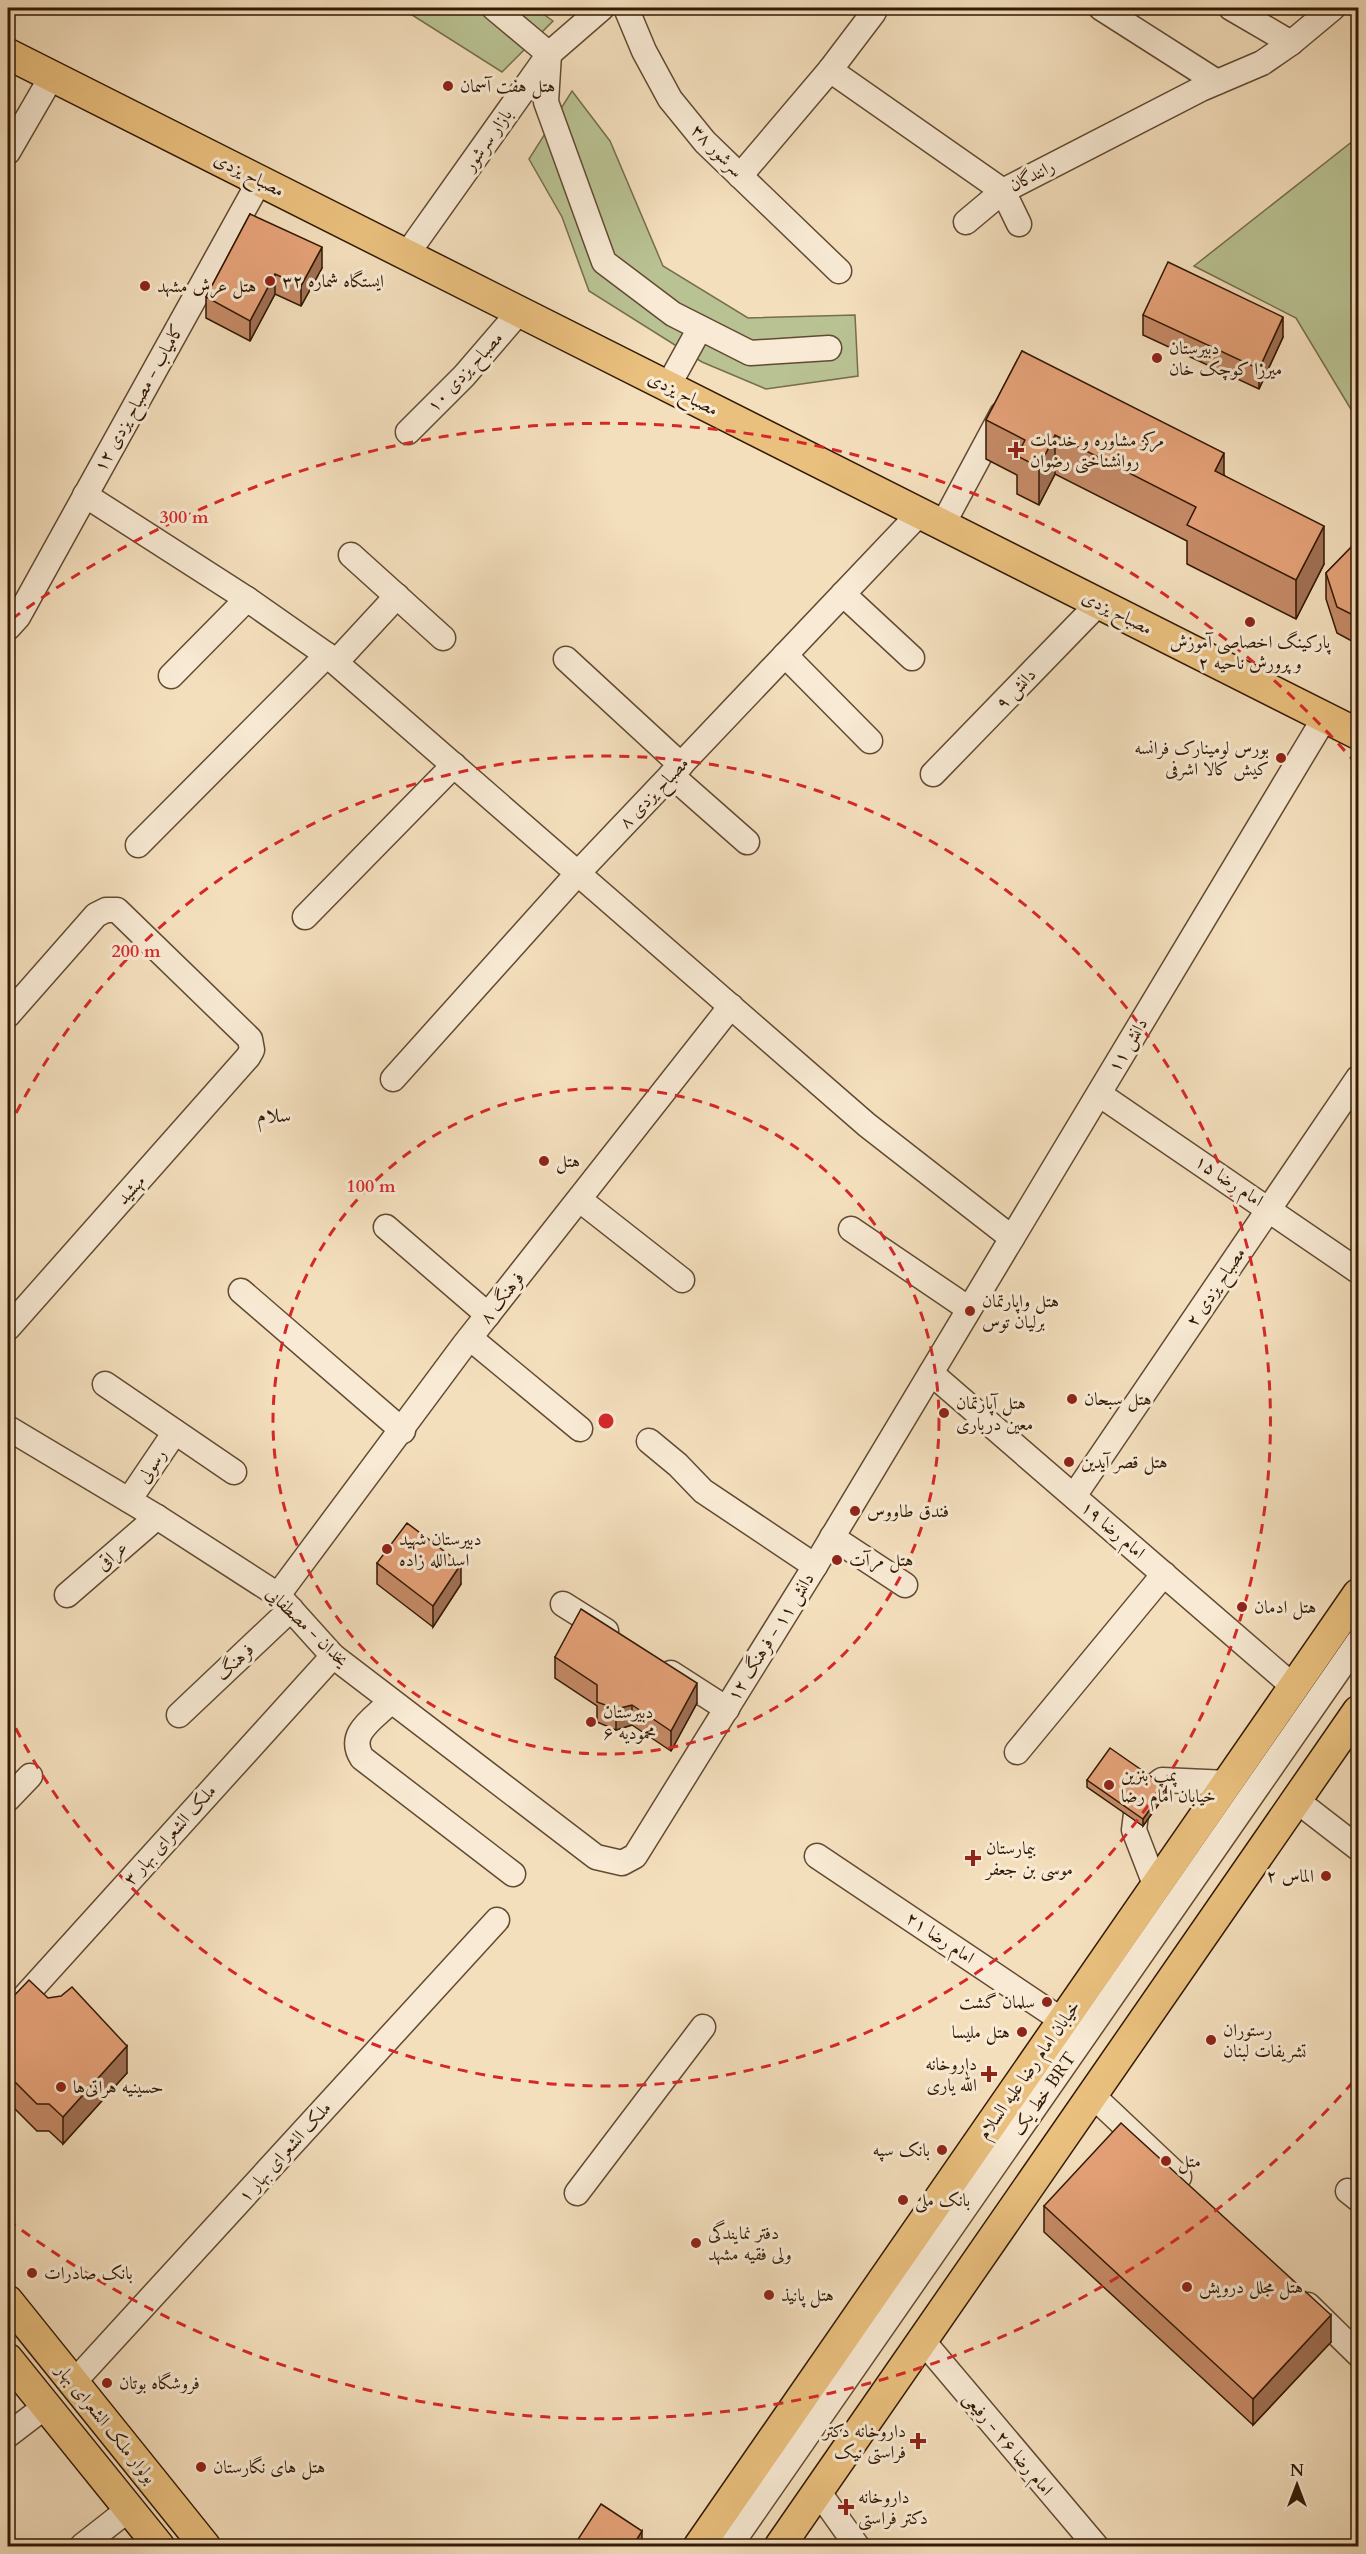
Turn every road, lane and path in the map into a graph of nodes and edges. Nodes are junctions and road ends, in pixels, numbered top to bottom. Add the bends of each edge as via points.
1 (494, 8) edge
2 (602, 8) edge
3 (626, 8) edge
4 (1101, 8) edge
5 (1231, 8) edge
6 (1333, 8) edge
7 (874, 12) dead end
8 (1291, 43) junction
9 (8, 54) edge
10 (549, 54) junction
11 (830, 70) junction
12 (52, 76) junction
13 (1217, 82) junction
14 (8, 152) edge
15 (740, 176) junction
16 (260, 180) junction
17 (1003, 192) junction
18 (966, 222) dead end
19 (1019, 224) dead end
20 (407, 254) junction
21 (839, 271) dead end
22 (520, 311) junction
23 (700, 328) junction
24 (829, 348) dead end
25 (668, 386) junction
26 (1010, 399) edge
27 (408, 432) dead end
28 (85, 495) junction
29 (931, 519) junction
30 (351, 555) dead end
31 (843, 594) junction
32 (397, 596) junction
33 (247, 599) junction
34 (1099, 603) junction
35 (11, 619) edge
36 (443, 638) dead end
37 (785, 655) junction
38 (912, 658) dead end
39 (332, 659) junction
40 (566, 659) dead end
41 (171, 676) dead end
42 (1325, 717) junction
43 (1359, 734) edge
44 (870, 741) dead end
45 (454, 765) junction
46 (676, 770) junction
47 (933, 774) dead end
48 (747, 842) dead end
49 (138, 845) dead end
50 (578, 873) junction
51 (305, 917) dead end
52 (731, 1006) junction
53 (8, 1014) edge
54 (1359, 1078) edge
55 (393, 1079) dead end
56 (1099, 1094) junction
57 (580, 1200) junction
58 (1269, 1208) junction
59 (386, 1227) dead end
60 (851, 1228) dead end
61 (1012, 1238) junction
62 (1359, 1271) edge
63 (682, 1280) dead end
64 (241, 1291) dead end
65 (969, 1309) junction
66 (489, 1315) junction
67 (8, 1328) edge
68 (470, 1338) junction
69 (931, 1373) junction
70 (105, 1384) dead end
71 (8, 1428) edge
72 (580, 1429) dead end
73 (403, 1431) junction
74 (175, 1432) junction
75 (649, 1442) dead end
76 (234, 1473) dead end
77 (1074, 1496) junction
78 (129, 1500) junction
79 (157, 1517) junction
80 (832, 1538) junction
81 (815, 1566) junction
82 (1164, 1574) junction
83 (905, 1585) dead end
84 (1359, 1594) edge
85 (67, 1595) dead end
86 (285, 1602) junction
87 (563, 1604) dead end
88 (621, 1641) edge
89 (1359, 1642) edge
90 (1359, 1654) edge
91 (333, 1656) junction
92 (650, 1659) edge
93 (1294, 1687) junction
94 (391, 1701) junction
95 (727, 1709) junction
96 (1359, 1711) edge
97 (179, 1715) dead end
98 (1017, 1752) dead end
99 (30, 1776) dead end
100 (1228, 1783) junction
101 (8, 1799) edge
102 (1296, 1800) junction
103 (1359, 1848) edge
104 (817, 1856) dead end
105 (622, 1863) joint
106 (513, 1874) dead end
107 (1156, 1887) junction
108 (497, 1920) dead end
109 (8, 2015) edge
110 (1063, 2020) junction
111 (703, 2027) dead end
112 (1091, 2094) junction
113 (577, 2193) dead end
114 (1198, 2196) edge
115 (1291, 2287) edge
116 (8, 2301) edge
117 (922, 2340) junction
118 (1359, 2354) edge
119 (8, 2359) edge
120 (74, 2383) junction
121 (46, 2406) junction
122 (8, 2435) edge
123 (818, 2491) junction
124 (129, 2509) junction
125 (82, 2547) edge
126 (159, 2547) edge
127 (205, 2547) edge
128 (699, 2547) edge
129 (730, 2547) edge
130 (741, 2547) edge
131 (780, 2547) edge
132 (857, 2547) edge
133 (1096, 2547) edge

1 - 10 street
2 - 10 street, بازار سرشور
3 - 15 street, سرشور ۳۸ via 670,99 705,142
4 - 13 street
5 - 8 street
6 - 8 street, رانندگان
7 - 11 street
8 - 13 street, رانندگان via 1262,63
9 - 12 main road, مصباح یزدی
10 - 20 street, بازار سرشور
10 - 23 street via 546,102 604,262 674,314
11 - 15 street
11 - 17 street, رانندگان
12 - 14 street
12 - 16 main road, مصباح یزدی
13 - 17 street, رانندگان
15 - 21 street, سرشور ۳۸
16 - 20 main road, مصباح یزدی
16 - 28 street, کامیاب - مصباح یزدی ۱۲
17 - 18 street
17 - 19 street
20 - 22 main road, مصباح یزدی
22 - 25 main road, مصباح یزدی
22 - 27 street, مصباح یزدی ۱۰ via 464,376
23 - 24 street via 750,353
23 - 25 street
25 - 29 main road, مصباح یزدی
26 - 29 street, مصباح یزدی ۸
28 - 33 street
28 - 35 street, کامیاب - مصباح یزدی ۱۲
29 - 31 street, مصباح یزدی ۸
29 - 34 main road, مصباح یزدی
30 - 32 street
31 - 37 street, مصباح یزدی ۸
31 - 38 street
32 - 36 street
32 - 39 street
33 - 39 street
33 - 41 street
34 - 42 main road, مصباح یزدی
34 - 47 street, دانش ۹
37 - 44 street
37 - 46 street, مصباح یزدی ۸
39 - 45 street
39 - 49 street
40 - 46 street
42 - 43 main road, مصباح یزدی
42 - 56 street, دانش ۱۱
45 - 50 street
45 - 51 street
46 - 48 street
46 - 50 street, مصباح یزدی ۸
50 - 52 street
50 - 55 street, مصباح یزدی ۸
52 - 57 street, فرهنگ ۸
52 - 61 street via 867,1125
53 - 67 street, مهشید via 96,915 117,910 250,1039 252,1050
54 - 58 street, مصباح یزدی ۲
56 - 58 street, امام رضا ۱۵
56 - 61 street, دانش ۱۱
57 - 63 street
57 - 66 street, فرهنگ ۸
58 - 62 street, امام رضا ۱۵
58 - 77 street, مصباح یزدی ۲
59 - 66 street
60 - 65 street
61 - 65 street, دانش ۱۱
64 - 73 street
65 - 69 street, دانش ۱۱
66 - 68 street, فرهنگ ۸
68 - 72 street
68 - 73 street, فرهنگ ۸
69 - 77 street, امام رضا ۱۹
69 - 80 street, دانش ۱۱ - فرهنگ ۱۲
70 - 74 street
71 - 78 street, یخدان - مصطفایی
73 - 86 street, فرهنگ ۸
74 - 76 street
74 - 78 street, رسولی
75 - 81 street via 703,1491
77 - 82 street, امام رضا ۱۹
78 - 79 street, یخدان - مصطفایی
79 - 85 street, عراقی
79 - 86 street, یخدان - مصطفایی
80 - 81 street, دانش ۱۱ - فرهنگ ۱۲
80 - 83 street
81 - 95 street, دانش ۱۱ - فرهنگ ۱۲
82 - 93 street, امام رضا ۱۹
82 - 98 street
84 - 93 main road, خیابان امام رضا علیه السلام
86 - 91 street, یخدان - مصطفایی
86 - 97 street, فرهنگ
87 - 88 street
89 - 129 street, خط یک BRT
90 - 130 street, خط یک BRT
91 - 94 street, یخدان - مصطفایی
91 - 109 street, ملک الشعرای بهار ۳
92 - 95 street
93 - 100 main road, خیابان امام رضا علیه السلام
94 - 105 street, یخدان - مصطفایی via 596,1857
94 - 106 street via 356,1737 355,1747 362,1758
95 - 105 street, دانش ۱۱ - فرهنگ ۱۲ via 635,1856
96 - 102 main road
99 - 101 street
100 - 107 main road, خیابان امام رضا علیه السلام
100 - 107 street via 1162,1780 1138,1798 1134,1830
102 - 103 street
102 - 112 main road
104 - 110 street, امام رضا ۲۱
107 - 110 main road, خیابان امام رضا علیه السلام
108 - 120 street, ملک الشعرای بهار ۱
110 - 128 main road, خیابان امام رضا علیه السلام
111 - 113 street
112 - 114 street
112 - 117 main road
115 - 118 street
116 - 120 main road, بولوار ملک الشعرای بهار
117 - 123 main road
117 - 133 street, امام رضا ۲۶ - رفیعی
119 - 121 main road, بولوار ملک الشعرای بهار
120 - 127 main road, بولوار ملک الشعرای بهار
121 - 122 street
121 - 124 main road, بولوار ملک الشعرای بهار
123 - 131 main road
123 - 132 street
124 - 125 street
124 - 126 main road, بولوار ملک الشعرای بهار

